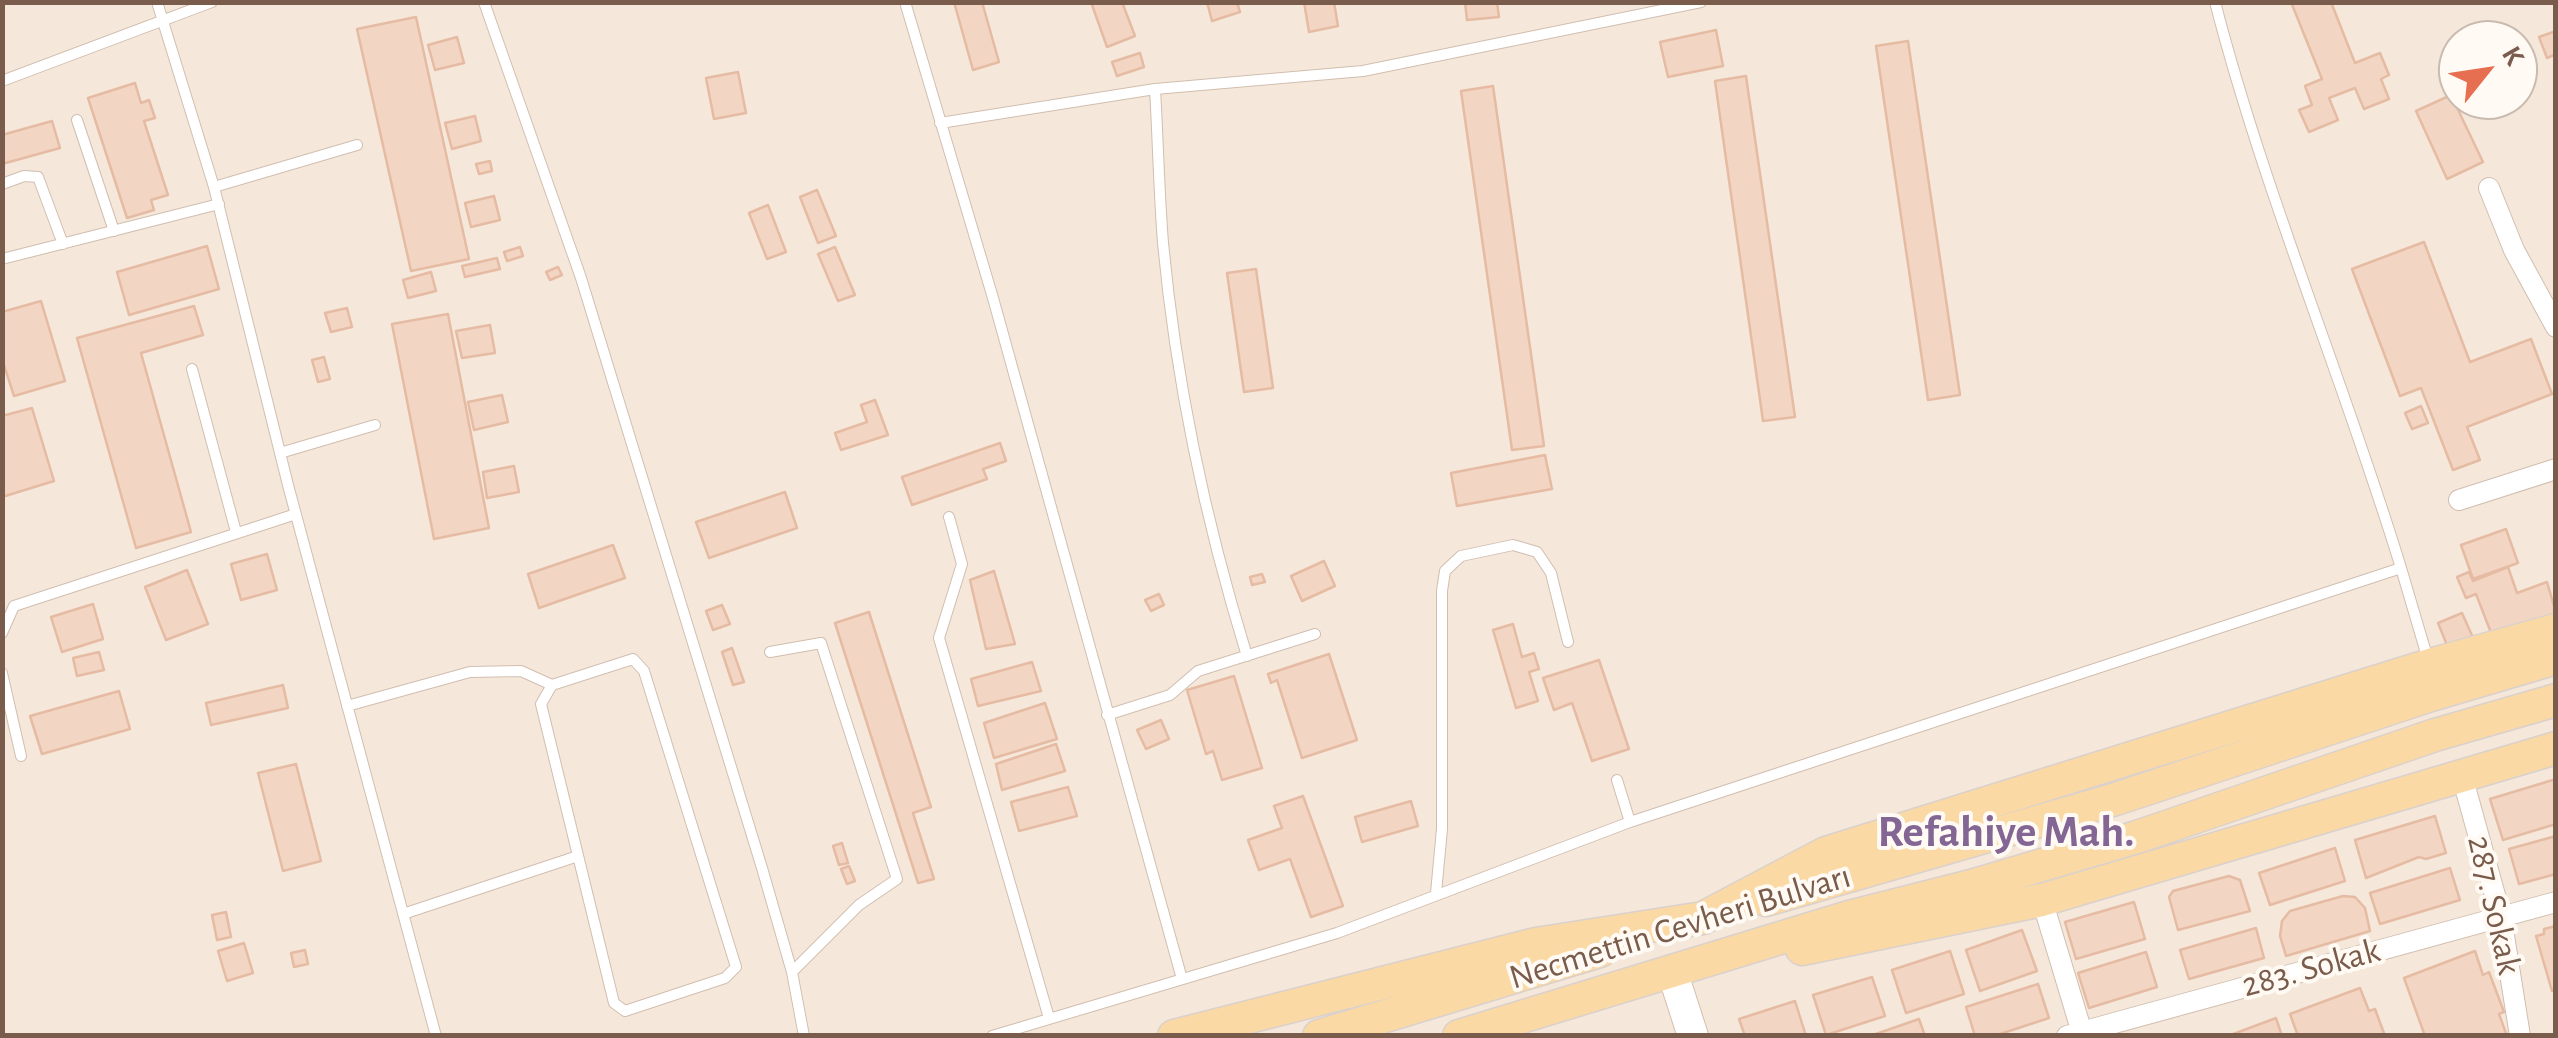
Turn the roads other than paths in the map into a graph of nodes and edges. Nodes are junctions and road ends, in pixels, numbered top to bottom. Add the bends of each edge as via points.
1 (157, 2) edge
2 (212, 2) edge
3 (484, 2) edge
4 (905, 2) edge
5 (1701, 2) edge
6 (2215, 2) edge
7 (163, 22) junction
8 (2, 82) edge
9 (1155, 90) junction
10 (76, 120) dead end
11 (940, 123) junction
12 (357, 145) dead end
13 (2, 184) edge
14 (214, 187) junction
15 (2489, 188) dead end
16 (218, 204) junction
17 (114, 230) junction
18 (63, 244) junction
19 (2, 259) edge
20 (2556, 328) edge
21 (192, 369) dead end
22 (375, 425) dead end
23 (280, 454) junction
24 (2556, 469) edge
25 (2460, 500) dead end
26 (296, 514) junction
27 (949, 517) dead end
28 (236, 532) junction
29 (2401, 568) junction
30 (2556, 630) edge
31 (2, 634) edge
32 (1316, 634) dead end
33 (1568, 642) dead end
34 (770, 652) dead end
35 (1247, 656) junction
36 (2556, 658) edge
37 (2430, 665) junction
38 (2, 673) edge
39 (552, 685) junction
40 (2556, 700) edge
41 (347, 706) junction
42 (1107, 715) junction
43 (2556, 748) edge
44 (21, 756) dead end
45 (2462, 776) junction
46 (1617, 780) dead end
47 (1630, 822) junction
48 (578, 856) junction
49 (1436, 894) junction
50 (2042, 900) junction
51 (2556, 902) edge
52 (403, 914) junction
53 (2501, 916) junction
54 (1704, 918) junction
55 (1672, 971) junction
56 (792, 972) junction
57 (1182, 979) junction
58 (1049, 1018) junction
59 (2077, 1034) edge
60 (436, 1036) edge
61 (804, 1036) edge
62 (992, 1036) edge
63 (1174, 1036) edge
64 (1319, 1036) edge
65 (1459, 1036) edge
66 (1536, 1036) edge
67 (1693, 1036) edge
68 (2520, 1036) edge

1 - 7 lane
2 - 7 lane
3 - 56 lane via 581,278
4 - 11 lane
5 - 9 lane via 1363,71
6 - 29 lane via 2284,228
7 - 8 lane
7 - 14 lane
9 - 11 lane
9 - 35 lane via 1163,244 1182,384 1224,583
10 - 17 lane
11 - 42 lane
12 - 14 lane
13 - 18 lane via 38,177
14 - 16 lane
15 - 20 street
16 - 17 lane
16 - 23 lane
17 - 18 lane
18 - 19 lane
21 - 28 lane
22 - 23 lane
23 - 26 lane
24 - 25 street
26 - 28 lane
26 - 41 lane
27 - 58 lane via 962,564 939,638
28 - 31 lane via 14,606
29 - 37 lane
29 - 47 lane
30 - 37 main road
32 - 35 lane
33 - 49 lane via 1550,573 1537,552 1513,545 1462,556 1445,570
34 - 56 lane via 820,644 897,879 860,904
35 - 42 lane via 1198,671 1170,694
36 - 54 main road, Necmettin Cevheri Bulvarı via 2116,799
37 - 54 main road via 1826,853
38 - 44 lane
39 - 41 lane via 521,671 470,672
39 - 48 lane via 541,704
39 - 48 lane via 633,659 644,671 736,967 725,978 625,1011 614,1003
40 - 55 main road, Necmettin Cevheri Bulvarı via 2435,734 2137,838
41 - 52 lane
42 - 57 lane
43 - 45 main road
45 - 50 main road
45 - 53 street, 287. Sokak
46 - 47 lane
47 - 49 lane
48 - 52 lane
49 - 57 lane via 1338,933
50 - 55 main road
50 - 59 street
51 - 53 street, 283. Sokak
52 - 60 lane
53 - 59 street, 283. Sokak
53 - 68 street, 287. Sokak
54 - 63 main road via 1536,944
54 - 64 main road, Necmettin Cevheri Bulvarı
55 - 65 main road, Necmettin Cevheri Bulvarı
55 - 66 main road
55 - 67 main road
56 - 61 lane
57 - 58 lane
58 - 62 lane

